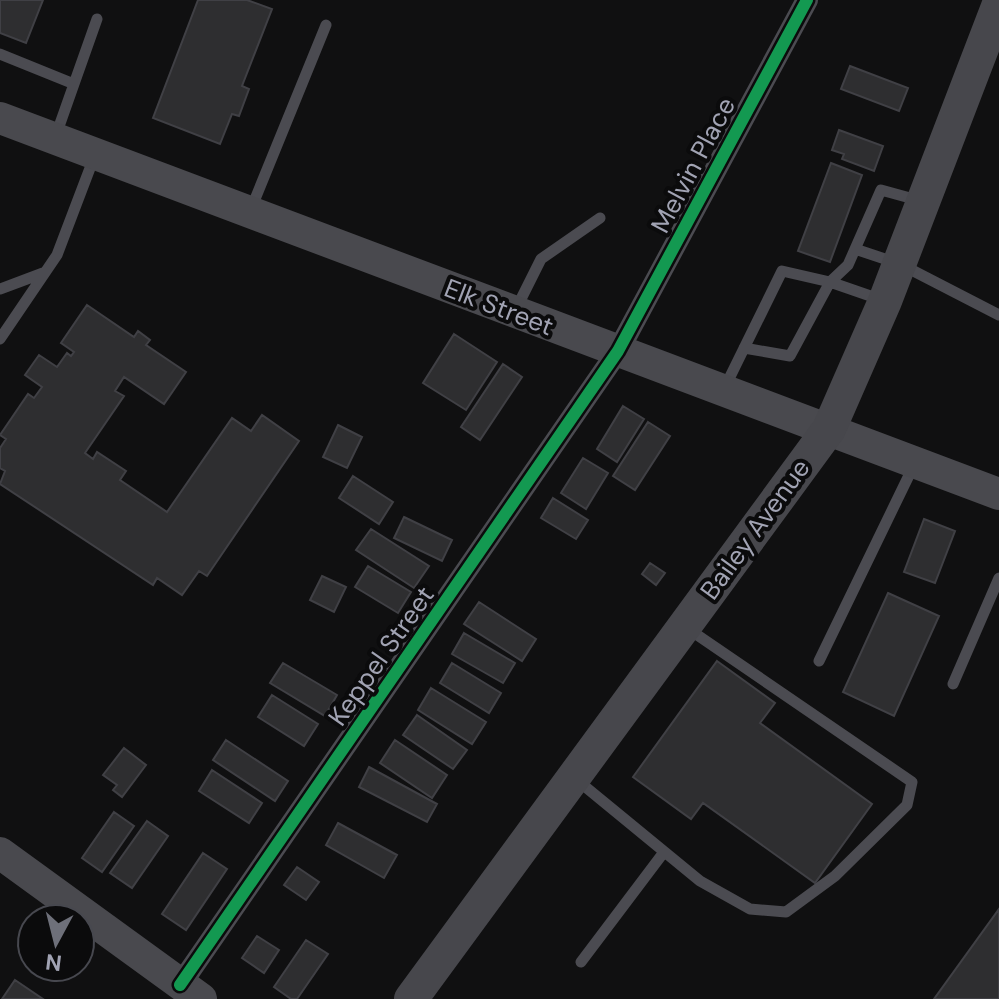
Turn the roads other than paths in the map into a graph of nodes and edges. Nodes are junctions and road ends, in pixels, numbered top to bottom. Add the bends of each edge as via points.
1 (807, 0) edge
2 (999, 4) edge
3 (97, 19) dead end
4 (326, 25) dead end
5 (0, 54) edge
6 (74, 84) junction
7 (0, 118) edge
8 (55, 139) junction
9 (96, 155) junction
10 (924, 202) junction
11 (249, 212) junction
12 (600, 218) dead end
13 (855, 249) junction
14 (900, 264) junction
15 (44, 273) junction
16 (830, 282) junction
17 (0, 289) edge
18 (885, 301) junction
19 (514, 312) junction
20 (999, 315) edge
21 (0, 339) edge
22 (744, 348) junction
23 (618, 351) junction
24 (724, 390) junction
25 (829, 429) junction
26 (916, 461) junction
27 (999, 494) edge
28 (999, 578) edge
29 (683, 625) junction
30 (819, 661) dead end
31 (953, 684) dead end
32 (574, 778) junction
33 (664, 852) junction
34 (0, 853) edge
35 (581, 962) dead end
36 (190, 992) edge
37 (411, 999) edge

1 - 23 street, Melvin Place
2 - 10 main road, Bailey Avenue via 985,58
3 - 6 lane
4 - 11 lane
5 - 6 lane
6 - 8 lane
7 - 8 main road, Elk Street
8 - 9 main road, Elk Street
9 - 11 main road, Elk Street
9 - 15 lane via 57,255
10 - 13 lane via 881,190
10 - 14 main road, Bailey Avenue
11 - 19 main road, Elk Street
12 - 19 lane via 541,259
13 - 14 lane
13 - 16 lane via 848,265
14 - 18 main road, Bailey Avenue
14 - 20 lane
15 - 17 lane
15 - 21 lane
16 - 18 lane
16 - 22 lane via 790,356
16 - 22 lane via 782,271
18 - 25 main road, Bailey Avenue
19 - 23 main road, Elk Street
22 - 24 lane
23 - 24 main road, Elk Street
23 - 36 street, Keppel Street
24 - 25 main road, Elk Street
25 - 26 main road, Elk Street
25 - 29 main road, Bailey Avenue
26 - 27 main road, Elk Street
26 - 30 lane
28 - 31 lane
29 - 32 main road, Bailey Avenue
29 - 33 lane via 912,782 907,805 835,876 786,912 750,909 700,881
32 - 33 lane
32 - 37 main road, Bailey Avenue
33 - 35 lane
34 - 36 main road

